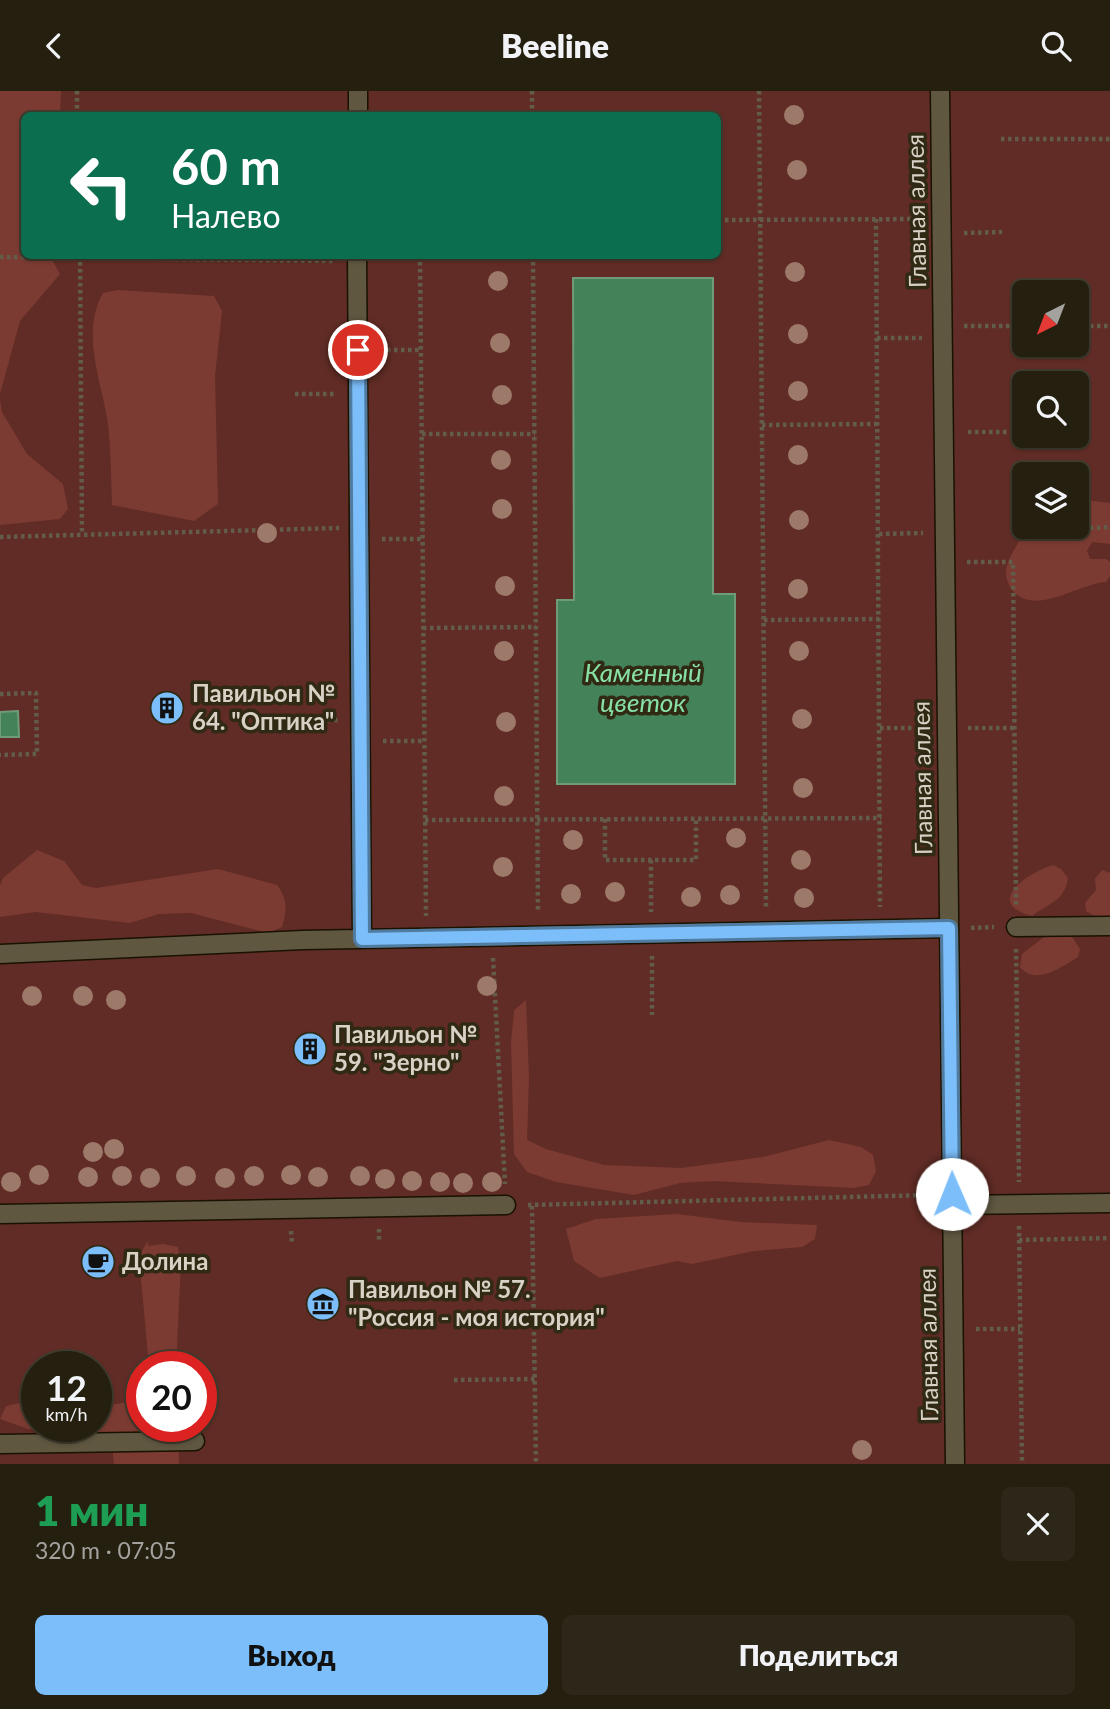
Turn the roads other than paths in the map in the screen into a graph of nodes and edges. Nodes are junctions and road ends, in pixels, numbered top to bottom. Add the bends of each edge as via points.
1 (358, 91) edge
2 (940, 91) edge
3 (358, 112) edge
4 (357, 259) edge
5 (1110, 926) edge
6 (1016, 927) road end
7 (949, 928) junction
8 (362, 939) junction
9 (0, 954) edge
10 (952, 1200) junction
11 (1110, 1203) edge
12 (506, 1205) road end
13 (0, 1214) edge
14 (130, 1442) edge
15 (0, 1444) edge
16 (954, 1464) edge

1 - 3 lane
2 - 7 lane, Главная аллея
4 - 8 lane
5 - 6 lane
7 - 8 lane
7 - 10 lane, Главная аллея
8 - 9 lane
10 - 11 lane
10 - 16 lane, Главная аллея
12 - 13 lane
14 - 15 lane

